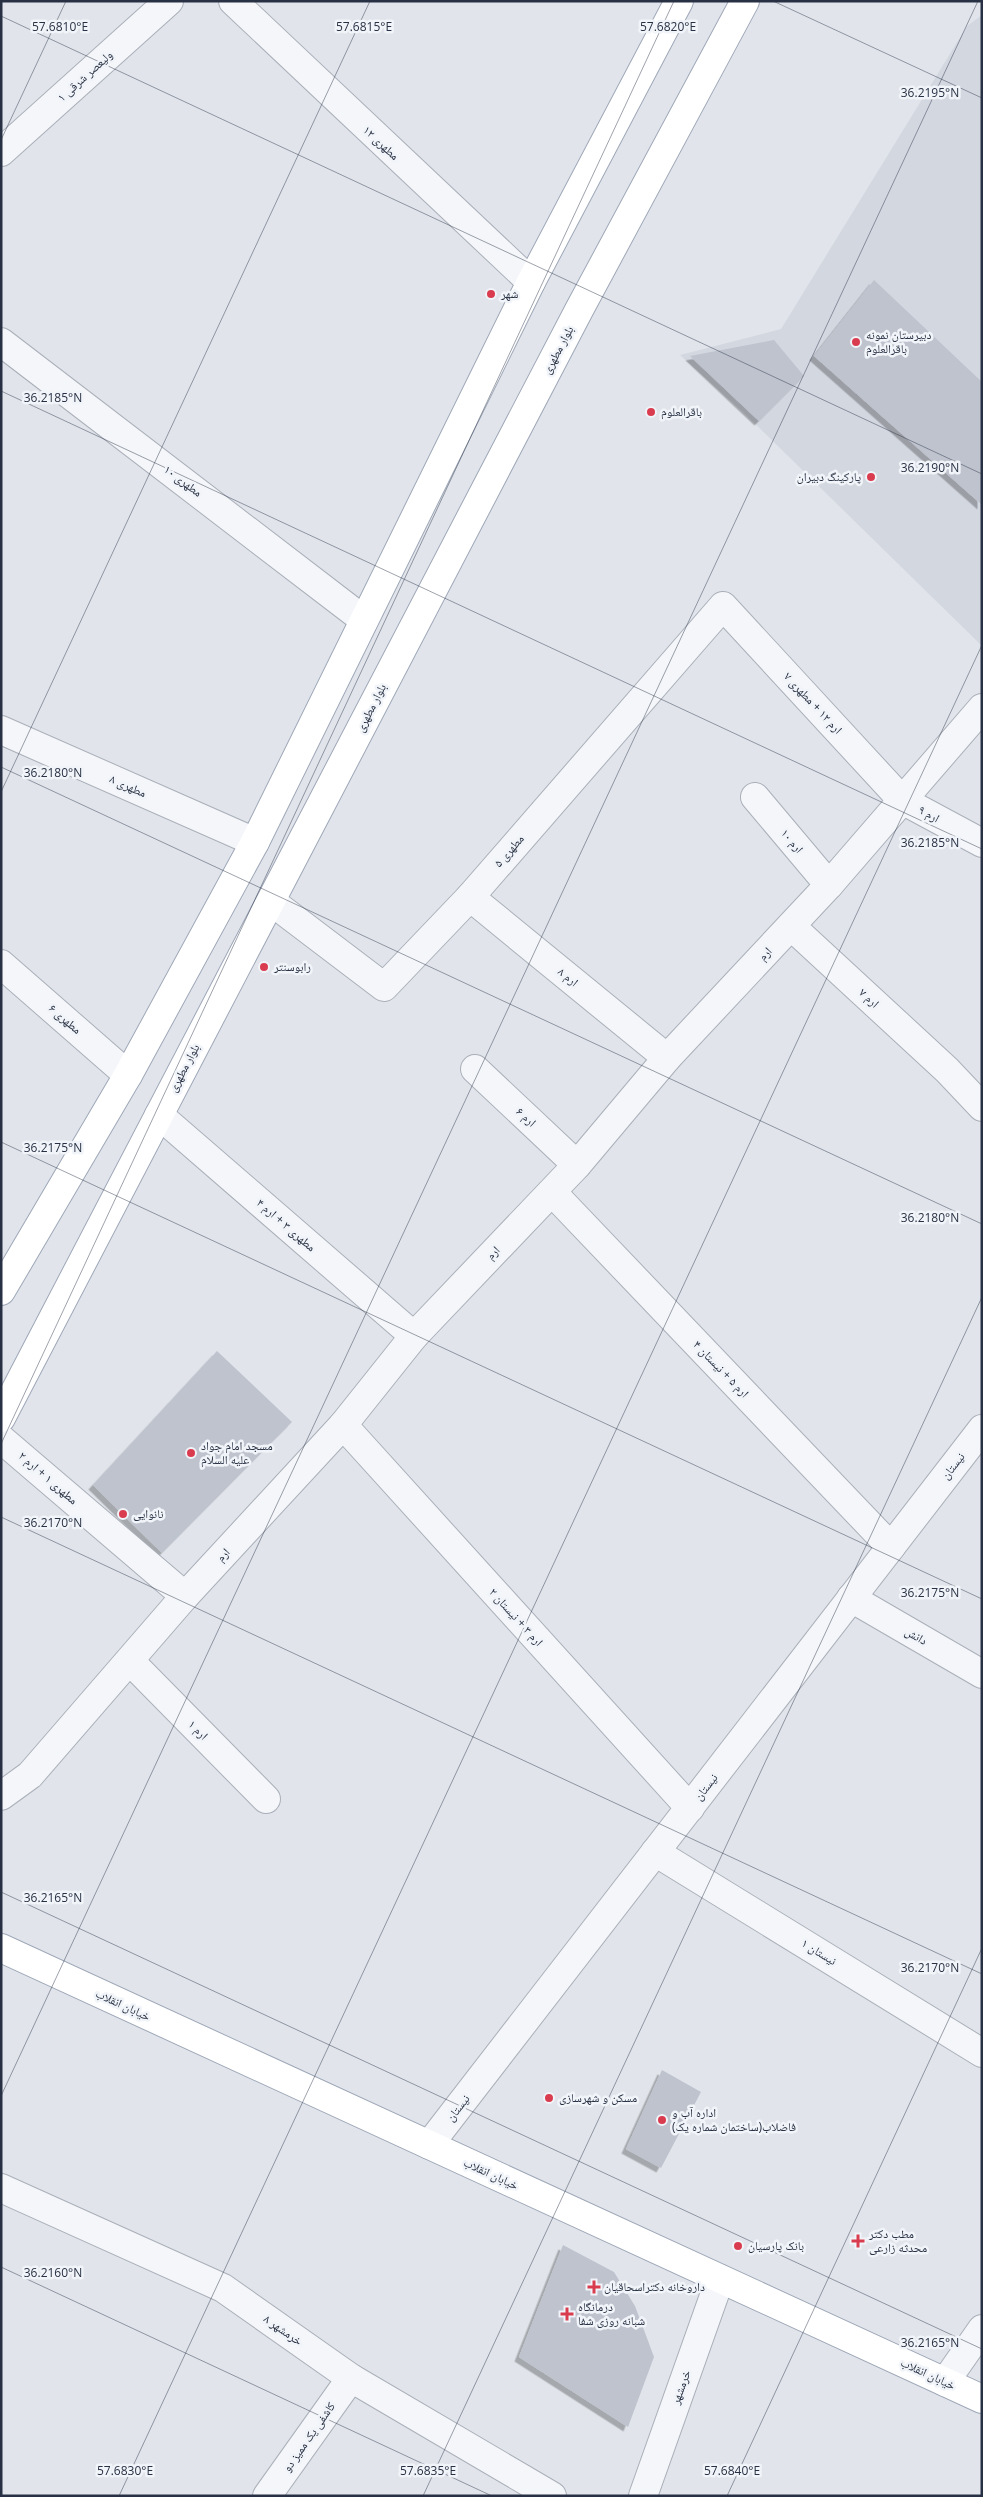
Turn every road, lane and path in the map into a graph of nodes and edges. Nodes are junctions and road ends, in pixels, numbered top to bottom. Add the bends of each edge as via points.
1 (169, 1) edge
2 (233, 1) edge
3 (679, 1) edge
4 (745, 1) edge
5 (1, 152) edge
6 (531, 282) junction
7 (1, 342) edge
8 (723, 606) joint
9 (364, 620) junction
10 (982, 708) edge
11 (1, 730) edge
12 (755, 797) dead end
13 (902, 800) junction
14 (255, 842) junction
15 (982, 843) edge
16 (829, 885) junction
17 (470, 896) junction
18 (272, 902) junction
19 (791, 926) junction
20 (1, 964) edge
21 (667, 1058) junction
22 (474, 1069) dead end
23 (128, 1075) junction
24 (982, 1107) edge
25 (159, 1115) junction
26 (578, 1165) junction
27 (552, 1192) junction
28 (1, 1291) edge
29 (414, 1336) junction
30 (1, 1418) edge
31 (343, 1426) junction
32 (982, 1429) edge
33 (1, 1438) edge
34 (891, 1547) junction
35 (185, 1596) junction
36 (851, 1598) junction
37 (130, 1661) junction
38 (982, 1674) edge
39 (1, 1796) edge
40 (266, 1799) dead end
41 (690, 1808) junction
42 (655, 1852) junction
43 (1, 1948) edge
44 (982, 2053) edge
45 (429, 2145) junction
46 (1, 2188) edge
47 (720, 2279) junction
48 (982, 2329) edge
49 (351, 2378) junction
50 (945, 2382) junction
51 (982, 2399) edge
52 (267, 2496) edge
53 (552, 2496) edge
54 (643, 2496) edge

1 - 5 street, ولیعصر شرقی ۱
2 - 6 street, مطهری ۱۲
3 - 6 main road
4 - 18 main road, بلوار مطهری via 579,310
6 - 9 main road
7 - 9 street, مطهری ۱۰
8 - 13 street, ارم ۱۲ + مطهری ۷
8 - 17 street, مطهری ۵
9 - 14 main road
10 - 13 street, ارم
11 - 14 street, مطهری ۸
12 - 16 street, ارم ۱۰
13 - 15 street, ارم ۹
13 - 16 street, ارم
14 - 23 main road
16 - 19 street, ارم
17 - 18 street, مطهری ۵ via 384,987
17 - 21 street, ارم ۸
18 - 25 main road, بلوار مطهری
19 - 21 street, ارم
19 - 24 street, ارم ۷ via 947,1070
20 - 23 street, مطهری ۶
21 - 26 street, ارم
22 - 26 street, ارم ۶
23 - 28 main road
25 - 29 street, مطهری ۳ + ارم ۴
25 - 30 main road, بلوار مطهری
26 - 27 street, ارم
27 - 29 street, ارم
27 - 34 street, ارم ۵ + نیستان ۴
29 - 31 street, ارم
31 - 35 street, ارم
31 - 41 street, ارم ۳ + نیستان ۲
32 - 34 street, نیستان
33 - 35 street, مطهری ۱ + ارم ۲
34 - 36 street, نیستان
35 - 37 street, ارم
36 - 38 street, دانش
36 - 41 street, نیستان
37 - 39 street, ارم via 30,1775
37 - 40 street, ارم ۱
41 - 42 street, نیستان
42 - 44 street, نیستان ۱
42 - 45 street, نیستان
43 - 45 main road, خیابان انقلاب
45 - 47 main road, خیابان انقلاب
46 - 49 street, خرمشهر ۸ via 223,2288
47 - 50 main road, خیابان انقلاب
47 - 54 street, خرمشهر
48 - 50 street
49 - 52 street, کاشفی یک ممیز دو
49 - 53 street, خرمشهر ۸
50 - 51 main road, خیابان انقلاب

